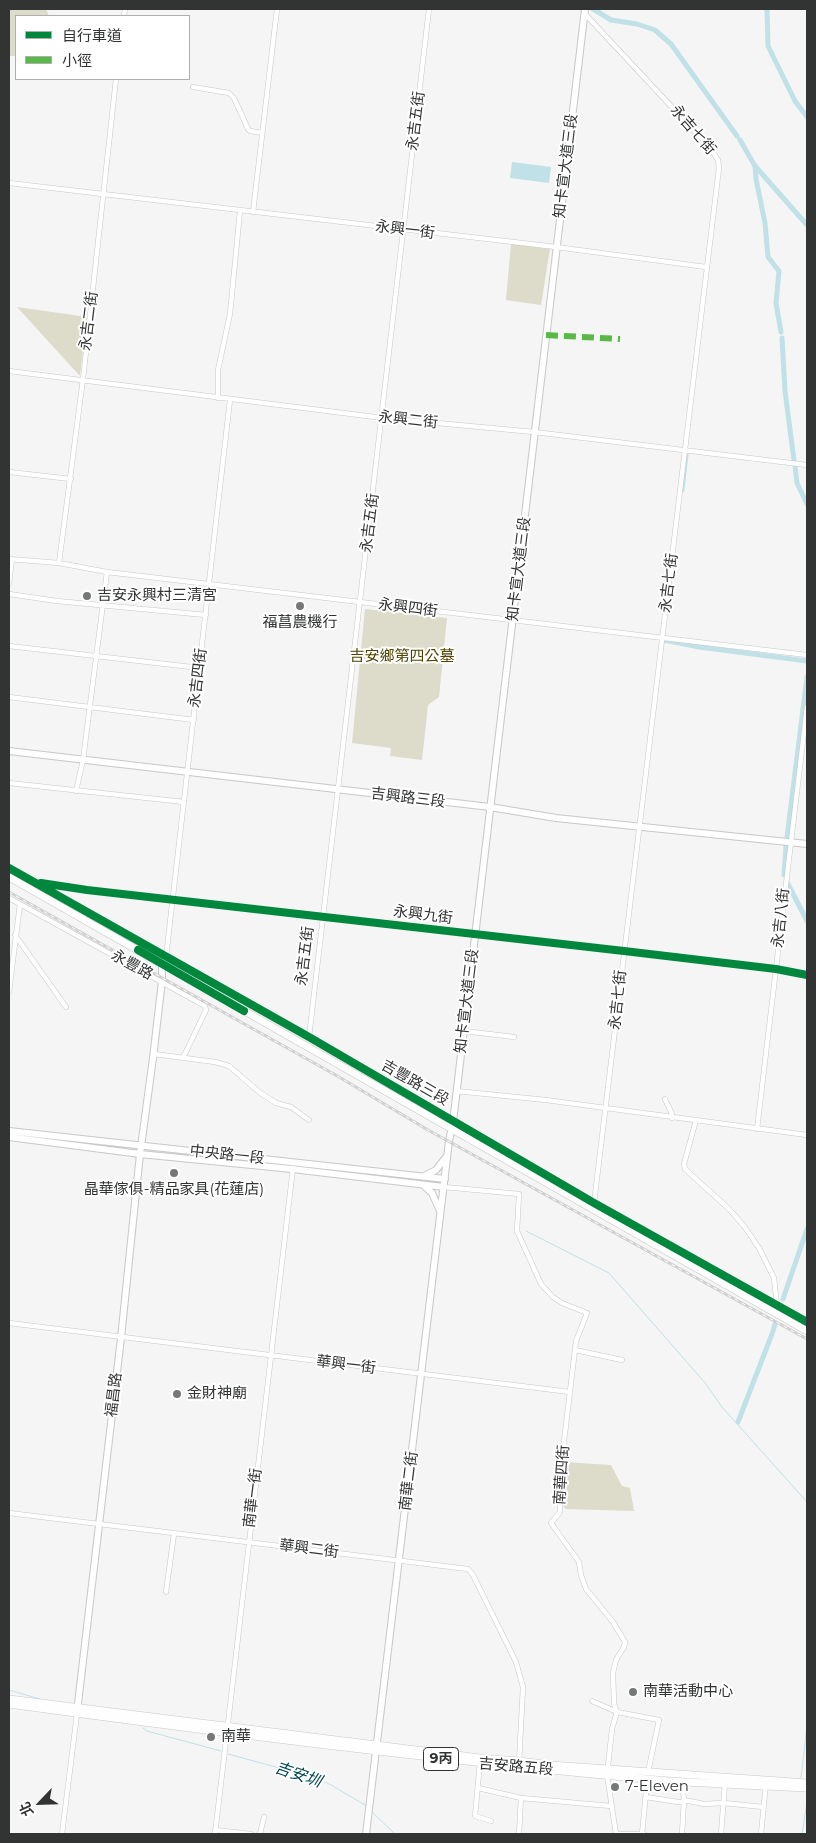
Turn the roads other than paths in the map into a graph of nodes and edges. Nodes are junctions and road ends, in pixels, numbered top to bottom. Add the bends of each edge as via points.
1 (277, 9) edge
2 (429, 9) edge
3 (585, 11) edge
4 (116, 80) edge
5 (193, 87) dead end
6 (262, 133) junction
7 (9, 183) edge
8 (104, 195) junction
9 (240, 211) junction
10 (253, 212) junction
11 (404, 230) junction
12 (556, 247) junction
13 (706, 267) junction
14 (9, 371) edge
15 (83, 379) junction
16 (218, 398) junction
17 (230, 400) junction
18 (383, 418) junction
19 (534, 432) junction
20 (684, 451) junction
21 (807, 465) edge
22 (9, 472) edge
23 (71, 478) junction
24 (10, 559) edge
25 (59, 563) junction
26 (107, 572) junction
27 (209, 583) junction
28 (9, 584) edge
29 (9, 594) edge
30 (360, 602) junction
31 (102, 605) junction
32 (206, 616) junction
33 (513, 621) junction
34 (663, 638) junction
35 (9, 646) edge
36 (807, 655) edge
37 (96, 656) junction
38 (200, 668) junction
39 (9, 697) edge
40 (90, 707) junction
41 (807, 707) edge
42 (194, 720) junction
43 (9, 751) edge
44 (801, 755) junction
45 (807, 756) edge
46 (83, 760) junction
47 (188, 772) junction
48 (9, 783) edge
49 (339, 790) junction
50 (76, 791) junction
51 (184, 802) junction
52 (490, 807) junction
53 (639, 826) junction
54 (790, 841) junction
55 (807, 844) edge
56 (9, 868) edge
57 (9, 877) edge
58 (36, 883) junction
59 (9, 898) edge
60 (173, 899) junction
61 (20, 904) junction
62 (323, 917) junction
63 (475, 934) junction
64 (15, 935) junction
65 (624, 951) junction
66 (166, 957) junction
67 (162, 965) junction
68 (776, 969) junction
69 (807, 975) edge
70 (162, 981) junction
71 (9, 992) edge
72 (66, 1007) dead end
73 (464, 1031) junction
74 (309, 1037) junction
75 (514, 1037) dead end
76 (154, 1054) junction
77 (183, 1058) junction
78 (456, 1091) junction
79 (665, 1099) dead end
80 (606, 1108) junction
81 (672, 1118) junction
82 (309, 1120) dead end
83 (696, 1120) junction
84 (453, 1125) junction
85 (757, 1129) junction
86 (9, 1131) edge
87 (807, 1135) edge
88 (9, 1137) edge
89 (142, 1146) junction
90 (140, 1154) junction
91 (447, 1156) junction
92 (293, 1161) junction
93 (292, 1169) junction
94 (424, 1176) junction
95 (445, 1179) junction
96 (422, 1184) junction
97 (444, 1188) junction
98 (594, 1203) junction
99 (440, 1212) junction
100 (763, 1301) junction
101 (777, 1305) junction
102 (807, 1322) edge
103 (9, 1324) edge
104 (807, 1331) edge
105 (121, 1338) junction
106 (575, 1350) junction
107 (270, 1356) junction
108 (622, 1360) dead end
109 (421, 1373) junction
110 (570, 1392) junction
111 (9, 1513) edge
112 (99, 1525) junction
113 (174, 1534) junction
114 (248, 1542) junction
115 (400, 1560) junction
116 (166, 1592) dead end
117 (9, 1699) edge
118 (592, 1701) dead end
119 (9, 1704) edge
120 (77, 1711) junction
121 (617, 1712) junction
122 (227, 1730) junction
123 (376, 1748) junction
124 (480, 1761) junction
125 (518, 1764) junction
126 (607, 1772) junction
127 (646, 1776) junction
128 (726, 1777) junction
129 (682, 1782) junction
130 (766, 1783) junction
131 (724, 1785) junction
132 (807, 1786) edge
133 (478, 1788) junction
134 (646, 1797) junction
135 (521, 1798) junction
136 (684, 1800) junction
137 (724, 1803) junction
138 (611, 1806) junction
139 (763, 1806) junction
140 (264, 1817) dead end
141 (491, 1821) dead end
142 (215, 1832) edge
143 (62, 1834) edge
144 (251, 1834) edge
145 (260, 1834) edge
146 (366, 1834) edge
147 (519, 1834) edge
148 (616, 1834) edge
149 (643, 1834) edge
150 (682, 1834) edge
151 (721, 1834) edge
152 (761, 1834) edge

1 - 6 street
2 - 11 street, 永吉五街
3 - 12 street, 知卡宣大道三段
3 - 13 street, 永吉七街 via 718,160
4 - 8 street, 永吉二街
5 - 6 street via 229,93 250,131
6 - 10 street
7 - 8 street, 永興一街
8 - 9 street, 永興一街
8 - 15 street, 永吉二街
9 - 10 street, 永興一街
9 - 16 street via 230,314 218,370
10 - 11 street, 永興一街
11 - 12 street, 永興一街
11 - 18 street, 永吉五街
12 - 13 street, 永興一街
12 - 19 street, 知卡宣大道三段
13 - 20 street, 永吉七街
14 - 15 street, 永興二街
15 - 16 street, 永興二街
15 - 23 street, 永吉二街
16 - 17 street, 永興二街
17 - 18 street, 永興二街
17 - 27 street, 永吉四街
18 - 19 street, 永興二街
18 - 30 street, 永吉五街
19 - 20 street, 永興二街
19 - 33 street, 知卡宣大道三段
20 - 21 street, 永興二街
20 - 34 street, 永吉七街
22 - 23 street
23 - 25 street, 永吉二街
24 - 25 street, 永興四街
24 - 28 street
25 - 26 street, 永興四街
26 - 27 street, 永興四街
26 - 31 street
27 - 30 street, 永興四街
27 - 32 street, 永吉四街
29 - 31 street
30 - 33 street, 永興四街
30 - 49 street, 永吉五街
31 - 32 street
31 - 37 street
32 - 38 street, 永吉四街
33 - 34 street, 永興四街
33 - 52 street, 知卡宣大道三段
34 - 36 street, 永興四街
34 - 53 street, 永吉七街
35 - 37 street
37 - 38 street
37 - 40 street
38 - 42 street, 永吉四街
39 - 40 street
40 - 42 street
40 - 46 street
41 - 44 street, 永吉八街
42 - 47 street, 永吉四街
43 - 46 street, 吉興路三段
44 - 45 street
44 - 54 street, 永吉八街
46 - 47 street, 吉興路三段
46 - 50 street
47 - 49 street, 吉興路三段
47 - 51 street, 永吉四街
48 - 50 street
49 - 52 street, 吉興路三段
49 - 62 street, 永吉五街
50 - 51 street
51 - 60 street, 永吉四街
52 - 53 street, 吉興路三段 via 556,818
52 - 63 street, 知卡宣大道三段
53 - 54 street, 吉興路三段
53 - 65 street, 永吉七街
54 - 55 street, 吉興路三段
54 - 68 street, 永吉八街
56 - 58 main road, 吉豐路三段
57 - 67 main road, 吉豐路三段
58 - 60 street, 永興九街
58 - 66 main road, 吉豐路三段
59 - 61 street, 永豐路
60 - 62 street, 永興九街
60 - 66 street, 永吉四街
61 - 64 street
61 - 70 street, 永豐路
62 - 63 street, 永興九街
62 - 74 street, 永吉五街
63 - 65 street, 永興九街
63 - 73 street, 知卡宣大道三段
64 - 71 street
64 - 72 street
65 - 68 street, 永興九街
65 - 80 street, 永吉七街
66 - 67 street, 福昌路
66 - 74 main road, 吉豐路三段
67 - 70 street, 福昌路
67 - 84 main road, 吉豐路三段
68 - 69 street, 永興九街
68 - 85 street, 永吉八街
70 - 76 street, 福昌路
70 - 77 street, 永豐路 via 202,1003 206,1010
73 - 75 street
73 - 78 street, 知卡宣大道三段
74 - 84 main road, 吉豐路三段
76 - 77 street
76 - 89 street, 福昌路
77 - 82 street via 229,1066 259,1092 276,1103 291,1107
78 - 80 street
78 - 84 street, 知卡宣大道三段
79 - 81 street
80 - 81 street
80 - 98 street, 永吉七街
81 - 83 street
83 - 85 street
83 - 101 street via 685,1169 729,1209 759,1248 774,1278
84 - 91 street, 南華二街
84 - 98 main road, 吉豐路三段
84 - 100 main road, 吉豐路三段
85 - 87 street
86 - 89 street, 中央路一段
88 - 90 street, 中央路一段
89 - 90 street, 福昌路
89 - 92 street, 中央路一段
90 - 93 street, 中央路一段
90 - 105 street, 福昌路
91 - 94 street via 436,1170
91 - 95 street, 南華二街
92 - 93 street, 南華一街
92 - 94 street, 中央路一段
93 - 96 street, 中央路一段
93 - 107 street, 南華一街
94 - 95 street, 中央路一段
95 - 97 street, 南華二街
96 - 97 street, 中央路一段
96 - 99 street via 432,1194
97 - 99 street, 南華二街
97 - 106 street, 南華四街 via 518,1194 517,1231 541,1284 562,1303 587,1313
98 - 100 main road, 吉豐路三段
99 - 109 street, 南華二街
100 - 101 main road, 吉豐路三段
100 - 104 main road, 吉豐路三段
101 - 102 main road, 吉豐路三段
103 - 105 street, 華興一街
105 - 107 street, 華興一街
105 - 112 street, 福昌路
106 - 108 street
106 - 110 street, 南華四街
107 - 109 street, 華興一街
107 - 114 street, 南華一街
109 - 110 street, 華興一街
109 - 115 street, 南華二街
110 - 121 street, 南華四街 via 560,1475 560,1512 551,1523 579,1562 586,1589 625,1642 613,1673
111 - 112 street, 華興二街
112 - 113 street, 華興二街
112 - 120 street, 福昌路
113 - 114 street, 華興二街
113 - 116 street
114 - 115 street, 華興二街
114 - 122 street, 南華一街
115 - 123 street, 南華二街
115 - 125 street, 華興二街 via 468,1569 474,1575 516,1662 523,1687
117 - 120 main road, 9丙
118 - 121 street
119 - 120 main road, 9丙
120 - 122 main road, 吉安路五段 / 9丙
120 - 143 street, 福昌路
121 - 126 street, 南華四街
121 - 127 street via 659,1720
122 - 123 main road, 吉安路五段 / 9丙
122 - 142 street, 南華一街
123 - 124 main road, 吉安路五段 / 9丙
123 - 146 street, 南華二街
124 - 125 main road, 吉安路五段 / 9丙
124 - 133 street
125 - 126 main road, 吉安路五段 / 9丙
126 - 127 main road, 吉安路五段 / 9丙
126 - 138 street, 南華四街
127 - 128 main road, 吉安路五段 / 9丙
127 - 129 main road, 吉安路五段 / 9丙
127 - 134 street
128 - 130 main road, 吉安路五段 / 9丙
128 - 131 street
129 - 131 main road, 吉安路五段 / 9丙
129 - 136 street
130 - 131 main road, 吉安路五段 / 9丙
130 - 132 main road, 吉安路五段 / 9丙
130 - 139 street
131 - 137 street
133 - 135 street
133 - 141 street via 475,1816
134 - 136 street
134 - 149 street
135 - 138 street
135 - 147 street
136 - 137 street
136 - 150 street
137 - 139 street
137 - 151 street
138 - 148 street, 南華四街
139 - 152 street
140 - 145 street
142 - 144 street
148 - 149 street

